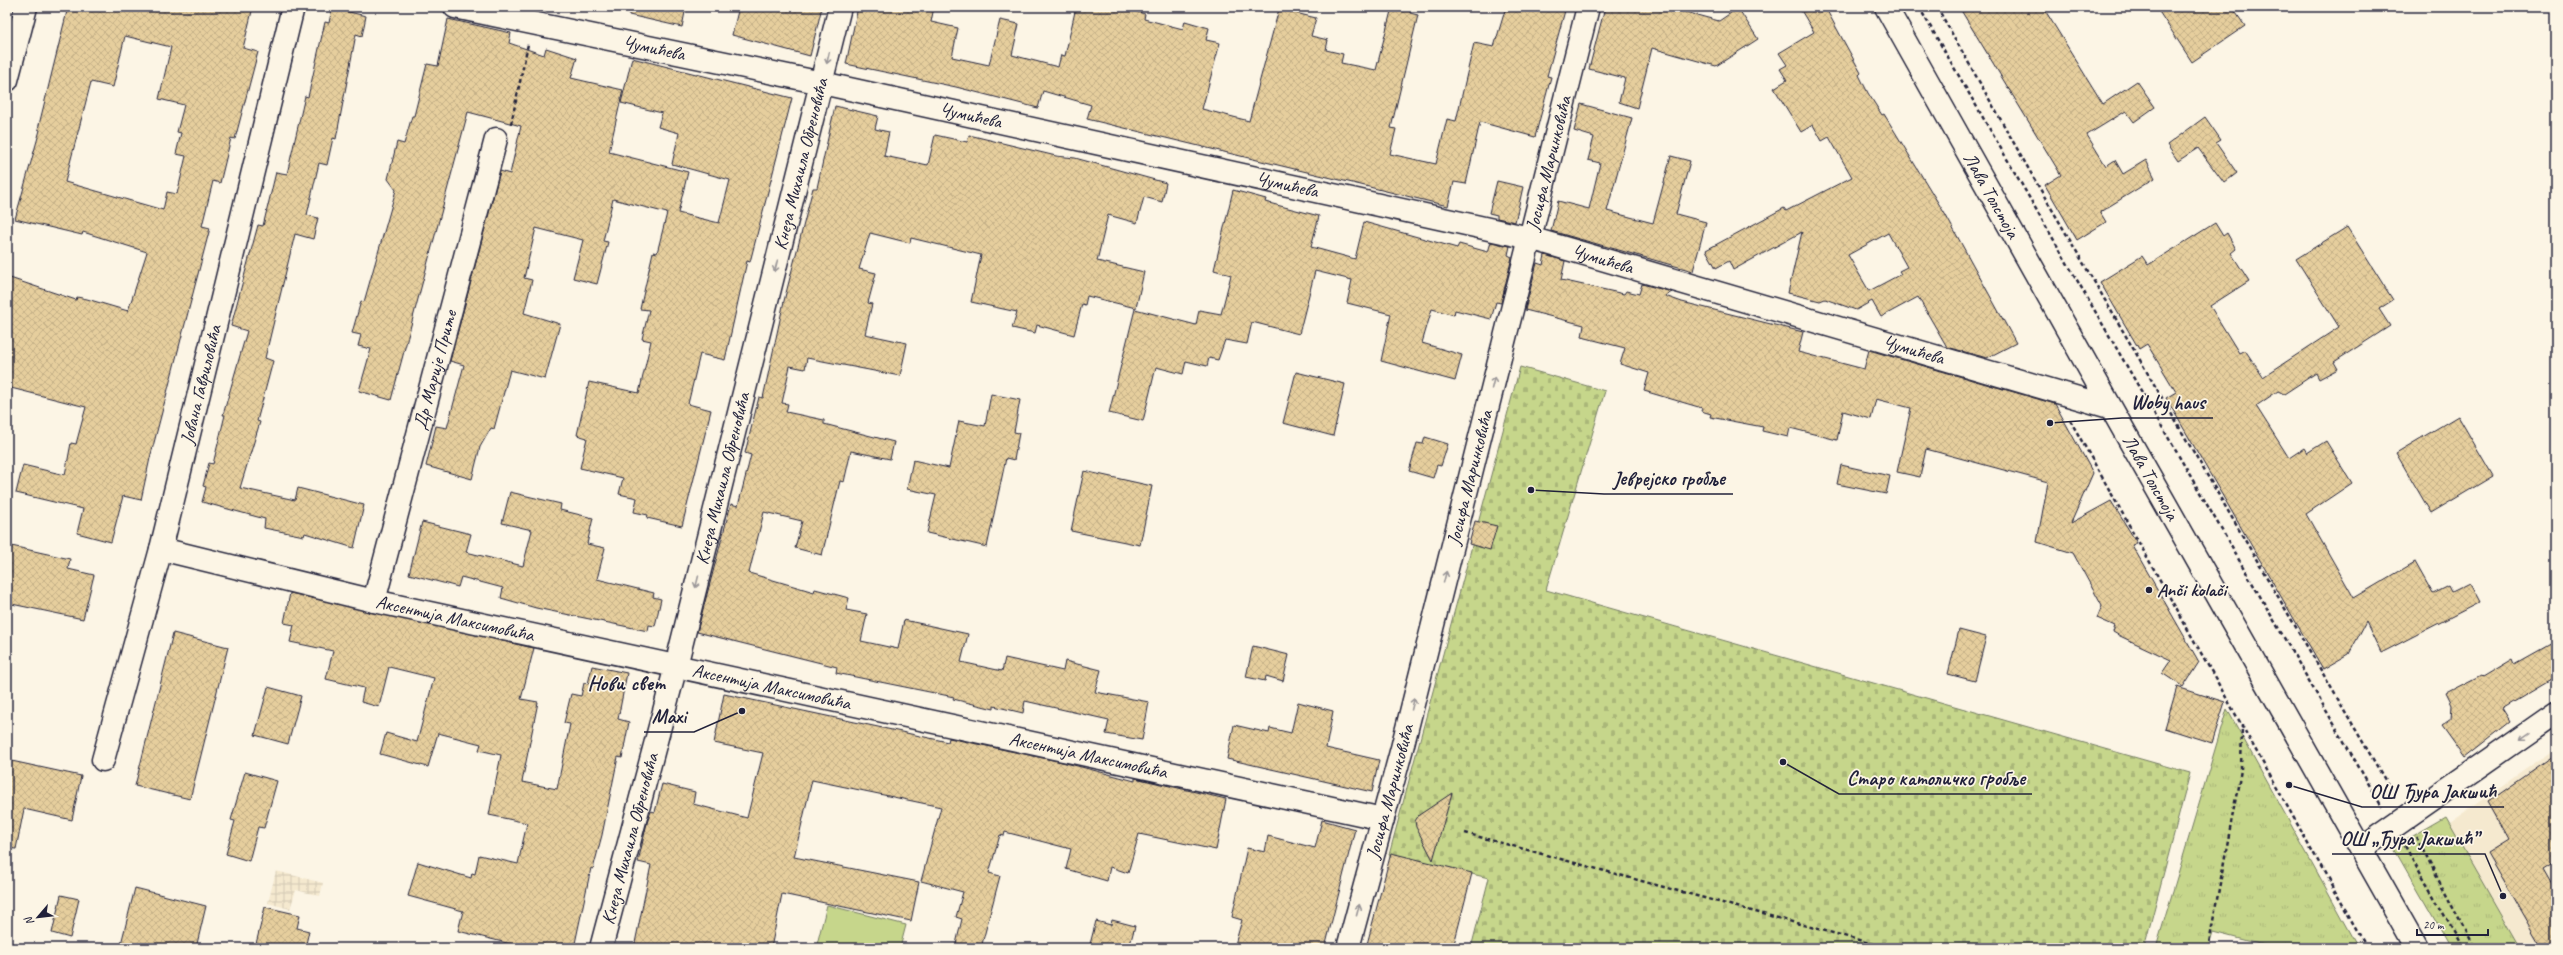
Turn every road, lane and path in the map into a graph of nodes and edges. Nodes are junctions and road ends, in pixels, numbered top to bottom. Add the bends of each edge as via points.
1 (26, 7) edge
2 (293, 7) edge
3 (455, 7) edge
4 (840, 7) edge
5 (1588, 7) edge
6 (1886, 7) edge
7 (1918, 7) edge
8 (1937, 7) edge
9 (532, 23) junction
10 (7, 80) edge
11 (822, 83) junction
12 (496, 139) joint
13 (1530, 238) junction
14 (2054, 390) junction
15 (2109, 407) junction
16 (161, 549) junction
17 (374, 601) junction
18 (676, 666) junction
19 (2556, 713) edge
20 (2242, 723) junction
21 (103, 760) dead end
22 (1384, 818) junction
23 (2400, 821) junction
24 (1465, 833) dead end
25 (2361, 848) junction
26 (601, 948) edge
27 (1348, 948) edge
28 (1888, 948) edge
29 (2208, 948) edge
30 (2367, 948) edge
31 (2417, 948) edge
32 (2463, 948) edge
33 (2474, 948) edge

1 - 10 street
2 - 16 street, Јована Гавриловића
3 - 9 street, Чумићева
4 -> 11 street, Кнеза Михаила Обреновића
5 - 13 street, Јосифа Маринковића
6 - 15 street, Лава Толстоја
7 - 23 path
8 - 23 path via 2302,641
9 - 11 street, Чумићева
9 - 12 path via 513,121 506,132
11 - 13 street, Чумићева
11 -> 18 street, Кнеза Михаила Обреновића
12 - 17 street, Др Марије Прите
13 - 14 street, Чумићева
22 -> 13 street, Јосифа Маринковића
14 - 15 street, Чумићева
14 - 20 path
15 - 25 street, Лава Толстоја
16 - 17 street, Аксентија Максимовића
16 - 21 street, Јована Гавриловића
17 - 18 street, Аксентија Максимовића
18 - 22 street, Аксентија Максимовића
18 - 26 street, Кнеза Михаила Обреновића
19 -> 23 street
20 - 29 path via 2241,770
20 - 30 path
27 -> 22 street, Јосифа Маринковића
23 - 25 street
23 - 32 path
23 - 33 path
24 - 28 path
25 - 31 street, Лава Толстоја

